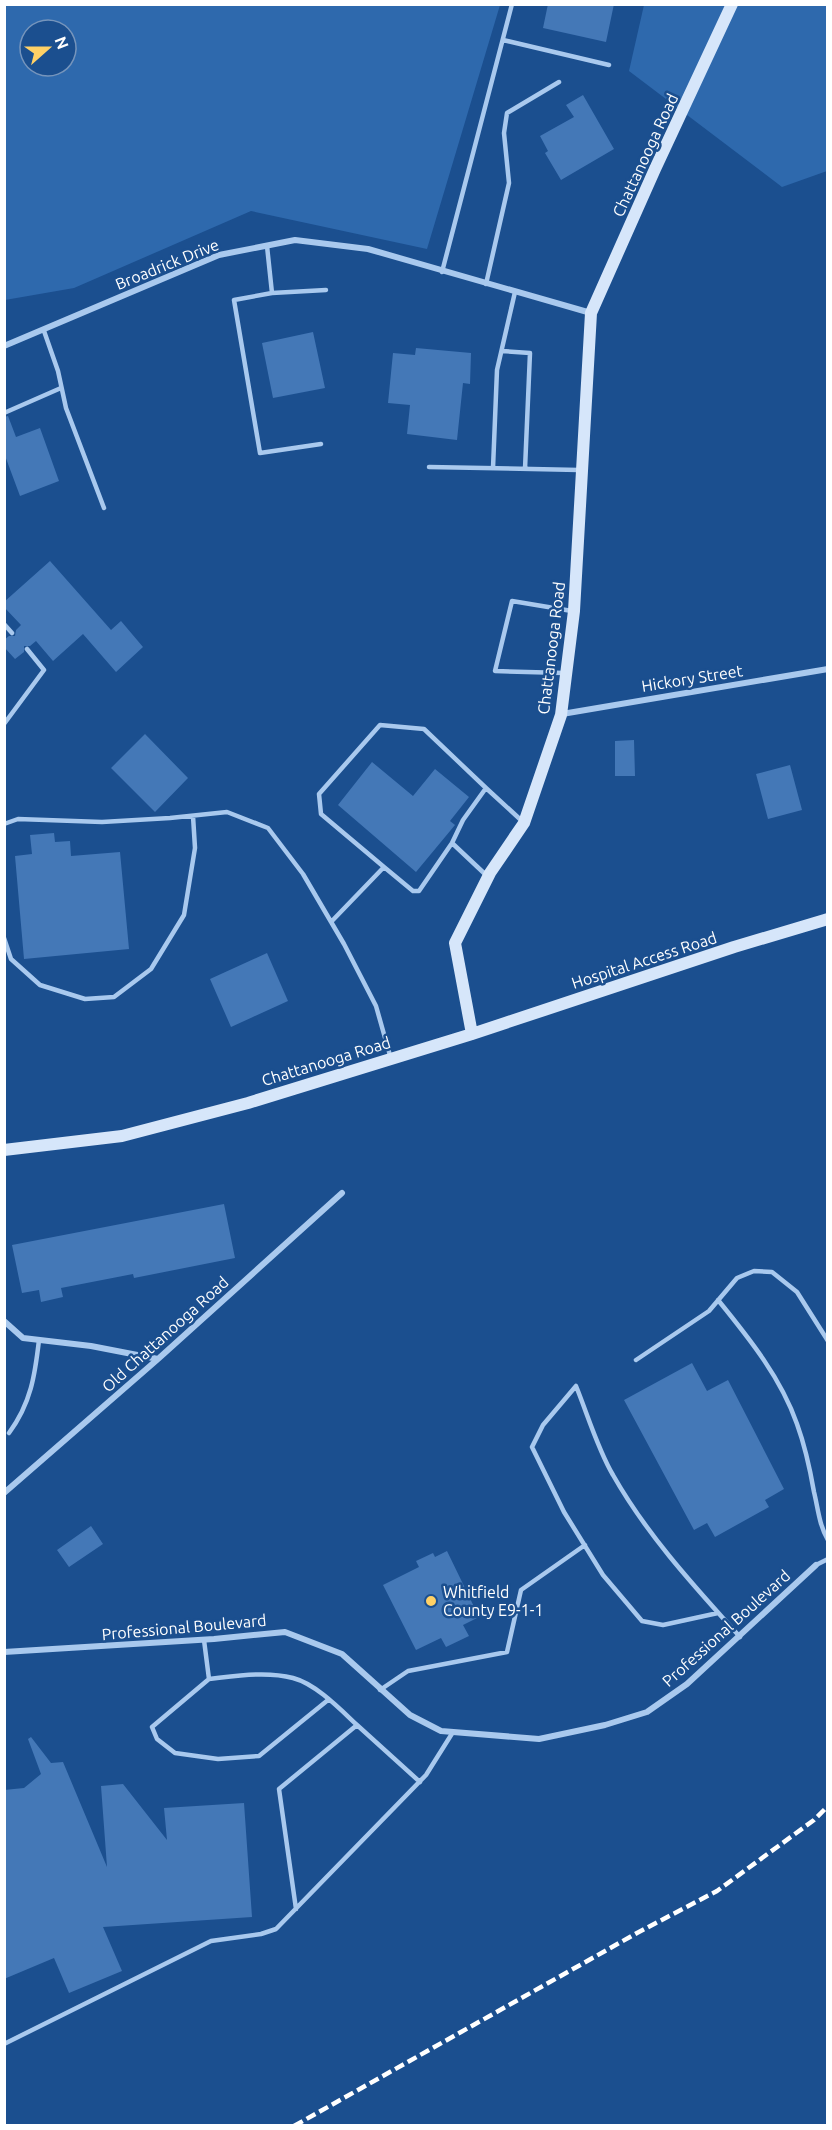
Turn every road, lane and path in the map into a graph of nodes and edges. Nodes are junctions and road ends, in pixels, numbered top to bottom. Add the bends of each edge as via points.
1 (512, 4) edge
2 (732, 4) edge
3 (502, 40) junction
4 (609, 64) dead end
5 (559, 82) dead end
6 (267, 246) junction
7 (442, 272) junction
8 (486, 284) junction
9 (326, 290) dead end
10 (516, 292) junction
11 (272, 293) junction
12 (591, 313) junction
13 (44, 331) junction
14 (4, 346) edge
15 (502, 351) junction
16 (61, 387) junction
17 (4, 412) edge
18 (321, 444) dead end
19 (429, 467) dead end
20 (493, 468) junction
21 (525, 469) junction
22 (582, 470) junction
23 (104, 508) dead end
24 (574, 612) junction
25 (4, 624) edge
26 (12, 633) dead end
27 (27, 649) dead end
28 (828, 669) edge
29 (567, 674) junction
30 (561, 715) junction
31 (5, 723) edge
32 (486, 788) junction
33 (193, 816) junction
34 (524, 823) junction
35 (4, 824) edge
36 (452, 843) junction
37 (384, 867) junction
38 (488, 877) junction
39 (828, 919) edge
40 (331, 922) junction
41 (4, 938) edge
42 (472, 1034) junction
43 (392, 1059) junction
44 (4, 1150) edge
45 (342, 1193) dead end
46 (718, 1300) junction
47 (4, 1321) edge
48 (39, 1340) junction
49 (828, 1341) edge
50 (158, 1359) junction
51 (636, 1360) dead end
52 (9, 1432) dead end
53 (4, 1493) edge
54 (828, 1540) edge
55 (585, 1545) junction
56 (828, 1559) edge
57 (816, 1565) joint
58 (718, 1613) junction
59 (740, 1637) junction
60 (204, 1640) junction
61 (4, 1652) edge
62 (209, 1679) junction
63 (380, 1690) junction
64 (328, 1700) junction
65 (357, 1725) junction
66 (453, 1732) junction
67 (420, 1782) junction
68 (296, 1909) junction
69 (4, 2044) edge

1 - 3 lane
2 - 12 street, Chattanooga Road
3 - 4 lane
3 - 7 lane
5 - 8 lane via 507,113 504,133 509,183
6 - 7 street, Broadrick Drive via 295,240 368,249
6 - 11 lane
6 - 13 street, Broadrick Drive via 219,255
7 - 8 street, Broadrick Drive
8 - 10 street, Broadrick Drive
9 - 11 lane
10 - 12 street, Broadrick Drive
10 - 15 lane
11 - 18 lane via 234,300 260,453
12 - 22 street, Chattanooga Road
13 - 14 street, Broadrick Drive
13 - 16 lane
15 - 20 lane via 497,370
15 - 21 lane via 530,353
16 - 17 lane
16 - 23 lane
19 - 20 lane
20 - 21 lane
21 - 22 lane
22 - 24 street, Chattanooga Road
24 - 29 street, Chattanooga Road
24 - 29 lane via 512,601 495,671
25 - 26 lane
27 - 31 lane via 44,670
28 - 30 street, Hickory Street
29 - 30 street, Chattanooga Road
30 - 34 street, Chattanooga Road
32 - 34 lane
32 - 36 lane
32 - 37 lane via 424,729 380,725 319,794 321,814
33 - 35 lane via 102,822 18,819
33 - 40 lane via 227,812 268,828 303,874
33 - 41 lane via 195,848 184,915 151,969 114,997 85,999 40,985 11,959
34 - 38 street, Chattanooga Road
36 - 37 lane via 419,891 413,891
36 - 38 lane
37 - 40 lane
38 - 42 street, Chattanooga Road via 455,944
39 - 42 street, Hospital Access Road
40 - 43 lane via 376,1006
42 - 43 street, Chattanooga Road
43 - 44 street, Chattanooga Road via 122,1136
45 - 50 street, Old Chattanooga Road
46 - 49 lane via 737,1278 754,1271 772,1272 797,1292
46 - 51 lane via 709,1311
46 - 54 lane via 772,1373 797,1423 822,1530
47 - 48 street via 23,1338
48 - 50 street
48 - 52 lane via 34,1382 22,1416
50 - 53 street, Old Chattanooga Road
55 - 58 lane via 603,1575 642,1621 663,1625
55 - 58 lane via 532,1447 543,1425 576,1386 611,1473 642,1521
55 - 63 lane via 520,1590 507,1652 408,1671
56 - 57 lane
57 - 59 street, Professional Boulevard
58 - 59 lane
59 - 66 street, Professional Boulevard via 687,1684 647,1712 539,1740
60 - 61 street, Professional Boulevard
60 - 62 lane
60 - 63 street, Professional Boulevard via 285,1632 342,1654
62 - 64 lane via 264,1674 295,1679
62 - 64 lane via 152,1727 157,1739 176,1753 218,1759 259,1756
63 - 66 street, Professional Boulevard via 410,1715 441,1731
64 - 65 lane
65 - 67 lane
65 - 68 lane via 279,1789
66 - 67 lane
67 - 68 lane
68 - 69 lane via 276,1929 211,1941

